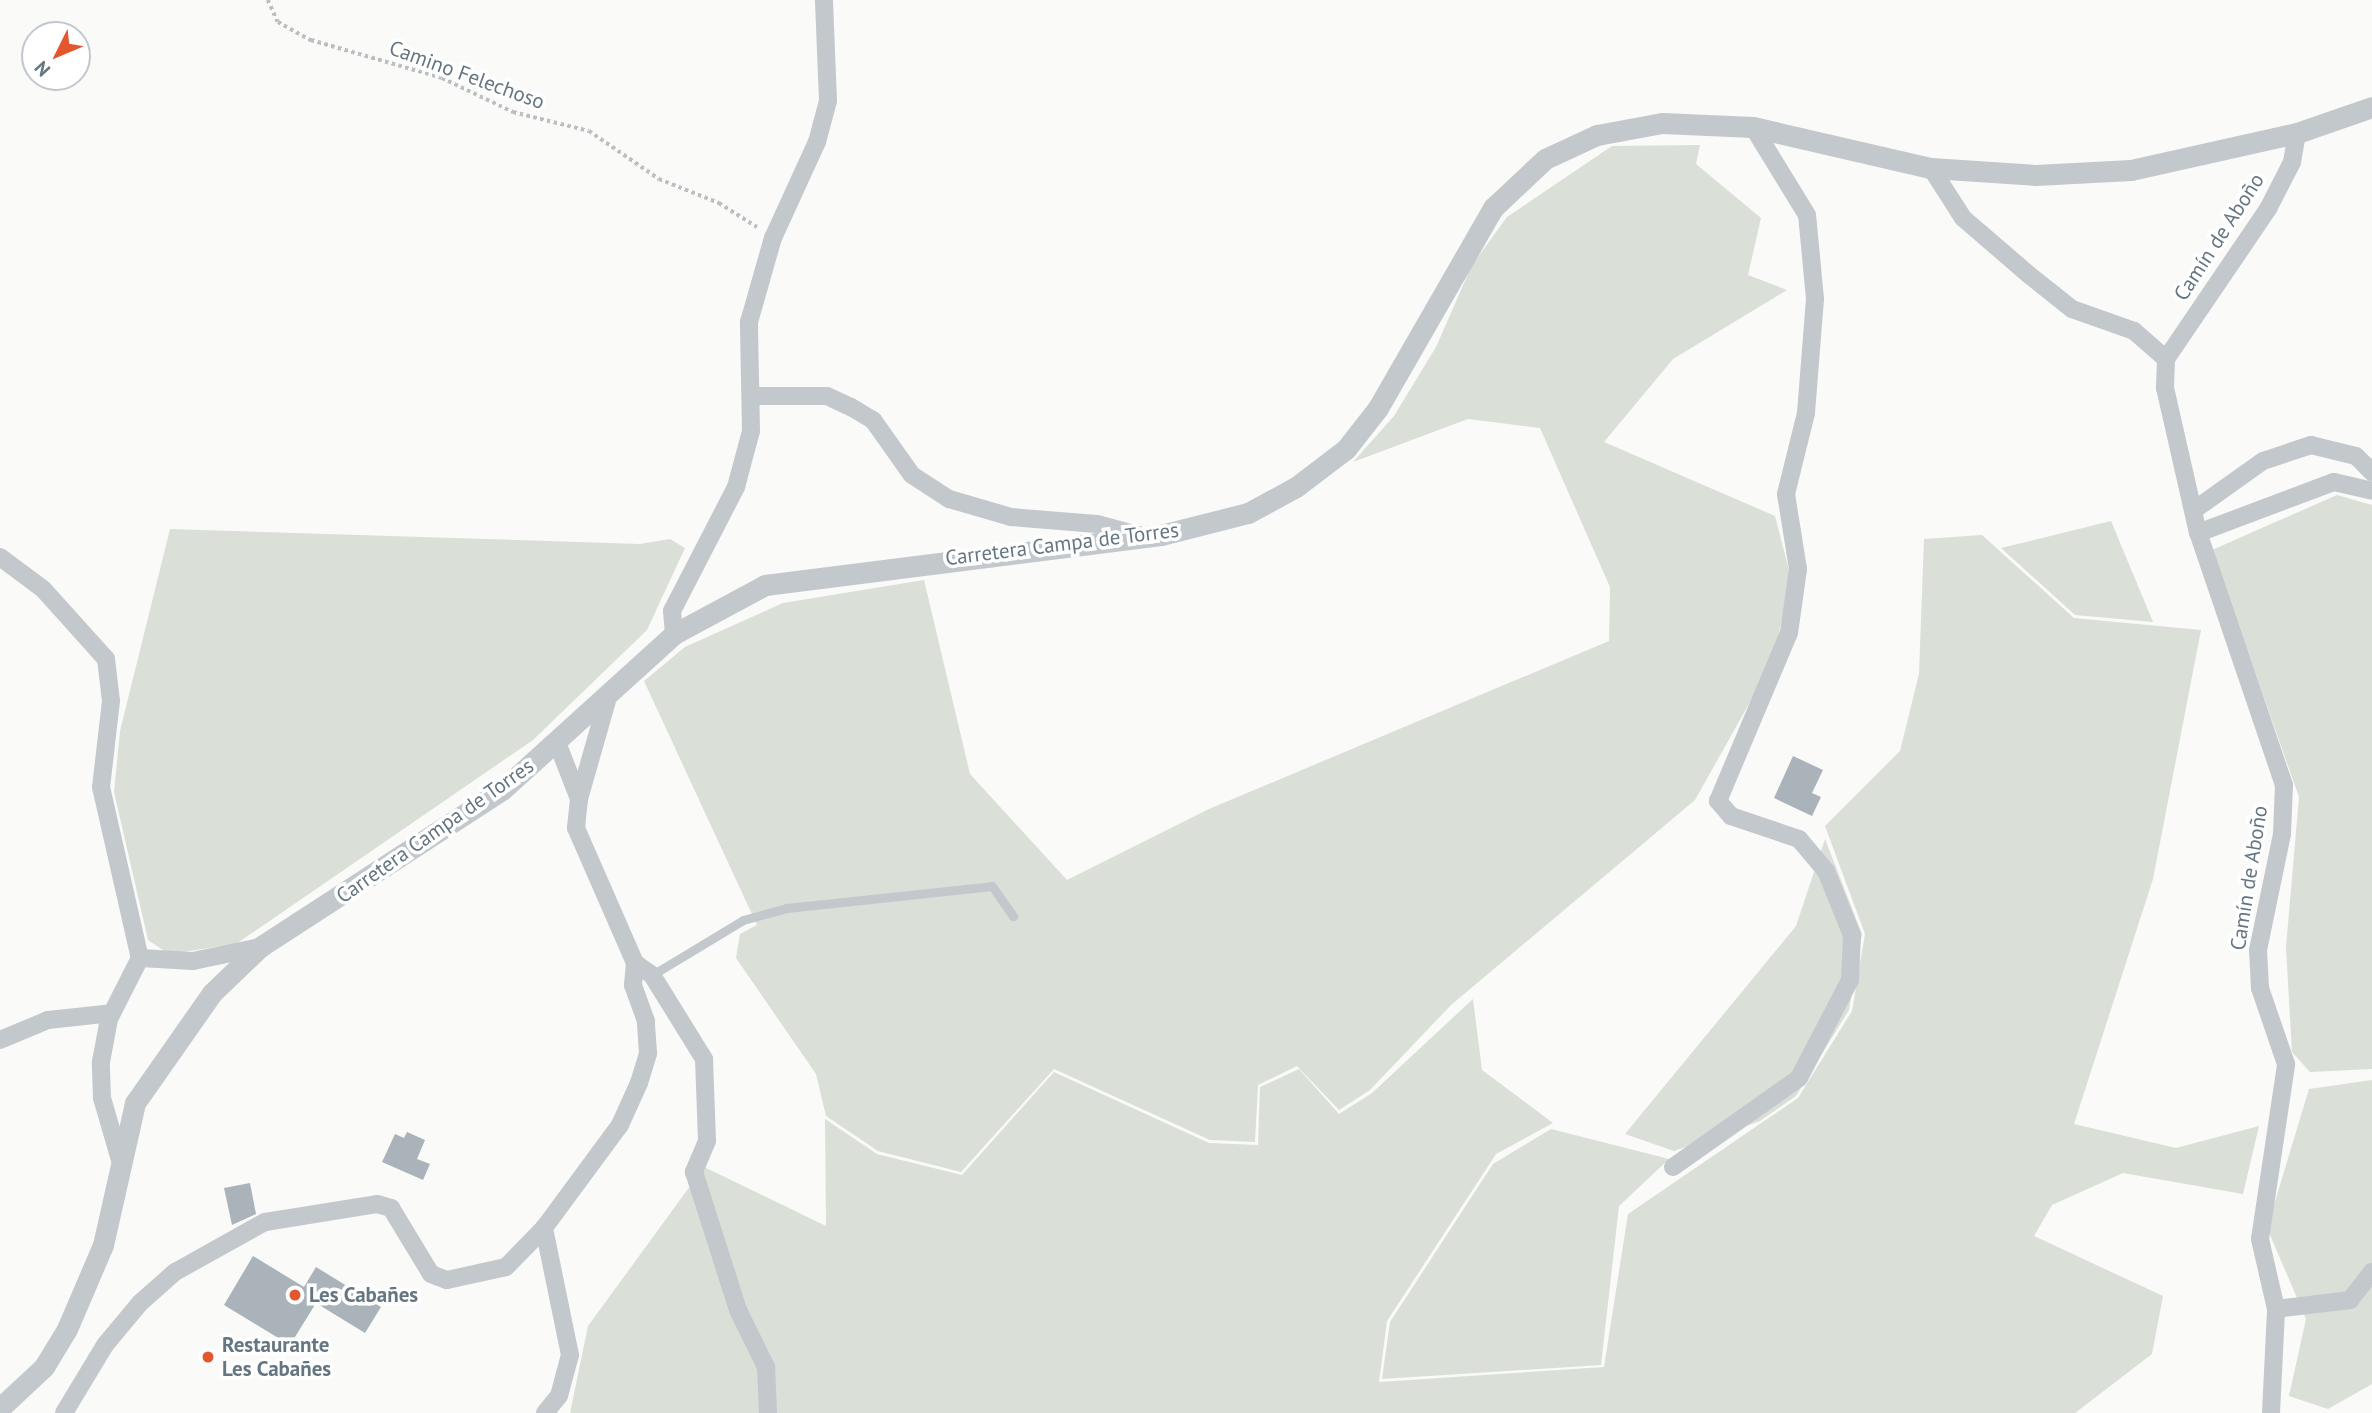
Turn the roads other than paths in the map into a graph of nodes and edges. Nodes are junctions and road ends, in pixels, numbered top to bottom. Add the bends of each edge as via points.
1 (824, 0) edge
2 (2372, 107) edge
3 (1754, 127) junction
4 (2297, 133) junction
5 (1931, 167) junction
6 (2166, 359) junction
7 (754, 396) junction
8 (2372, 472) edge
9 (2372, 491) edge
10 (2194, 510) junction
11 (2198, 533) junction
12 (1145, 536) junction
13 (0, 557) edge
14 (674, 634) junction
15 (607, 697) junction
16 (558, 745) junction
17 (579, 799) junction
18 (1013, 916) dead end
19 (260, 947) junction
20 (141, 958) junction
21 (635, 963) junction
22 (652, 975) junction
23 (112, 1013) junction
24 (0, 1040) edge
25 (120, 1160) junction
26 (1673, 1167) dead end
27 (544, 1228) junction
28 (2372, 1272) edge
29 (2276, 1309) junction
30 (0, 1408) edge
31 (64, 1413) edge
32 (545, 1413) edge
33 (768, 1413) edge
34 (2272, 1413) edge

1 - 7 street via 828,101 817,142 773,238 749,322
2 - 4 street, Carretera Campa de Torres
3 - 5 street, Carretera Campa de Torres
3 - 12 street, Carretera Campa de Torres via 1627,128 1570,144 1545,159 1493,208 1462,253 1414,349 1346,449 1248,513
3 - 26 street via 1807,215 1815,299 1806,413 1786,494 1798,569 1789,633 1718,801 1731,816 1799,839 1826,871 1852,935 1850,980 1799,1078
4 - 5 street, Carretera Campa de Torres via 2131,170 2036,175
4 - 6 street, Camín de Aboño via 2292,162 2268,209
5 - 6 street via 1963,218 2037,281 2072,309 2134,331
6 - 10 street, Camín de Aboño via 2165,388
7 - 12 street via 827,396 851,407 873,420 912,475 949,499 1011,517 1097,524
7 - 14 street via 736,487 683,583 672,611
8 - 10 street via 2356,456 2311,445 2263,461
9 - 11 street via 2334,482
10 - 11 street, Camín de Aboño
11 - 29 street, Camín de Aboño via 2284,785 2282,834 2258,950 2260,988 2286,1064 2260,1238
12 - 14 street, Carretera Campa de Torres via 765,585
13 - 20 street via 43,589 106,659 111,701 101,787
14 - 15 street, Carretera Campa de Torres
15 - 16 street, Carretera Campa de Torres
15 - 17 street
16 - 17 street
16 - 19 street, Carretera Campa de Torres via 454,824
17 - 21 street via 576,828
18 - 22 lane via 992,886 787,908 743,920
19 - 20 street via 193,961
19 - 25 street, Carretera Campa de Torres via 172,1043 135,1103
20 - 23 street
21 - 22 street
21 - 27 street via 633,985 646,1021 648,1053 639,1083 620,1125
22 - 33 street via 704,1059 707,1141 694,1172 738,1310 766,1367
23 - 24 street via 48,1020
23 - 25 street via 101,1062 102,1098
25 - 30 street, Carretera Campa de Torres via 103,1245 67,1329 44,1367
27 - 31 street via 506,1267 447,1280 431,1275 391,1208 377,1204 265,1222 175,1272 140,1303 105,1345
27 - 32 street via 570,1355 559,1396
28 - 29 street via 2350,1300
29 - 34 street, Camín de Aboño

